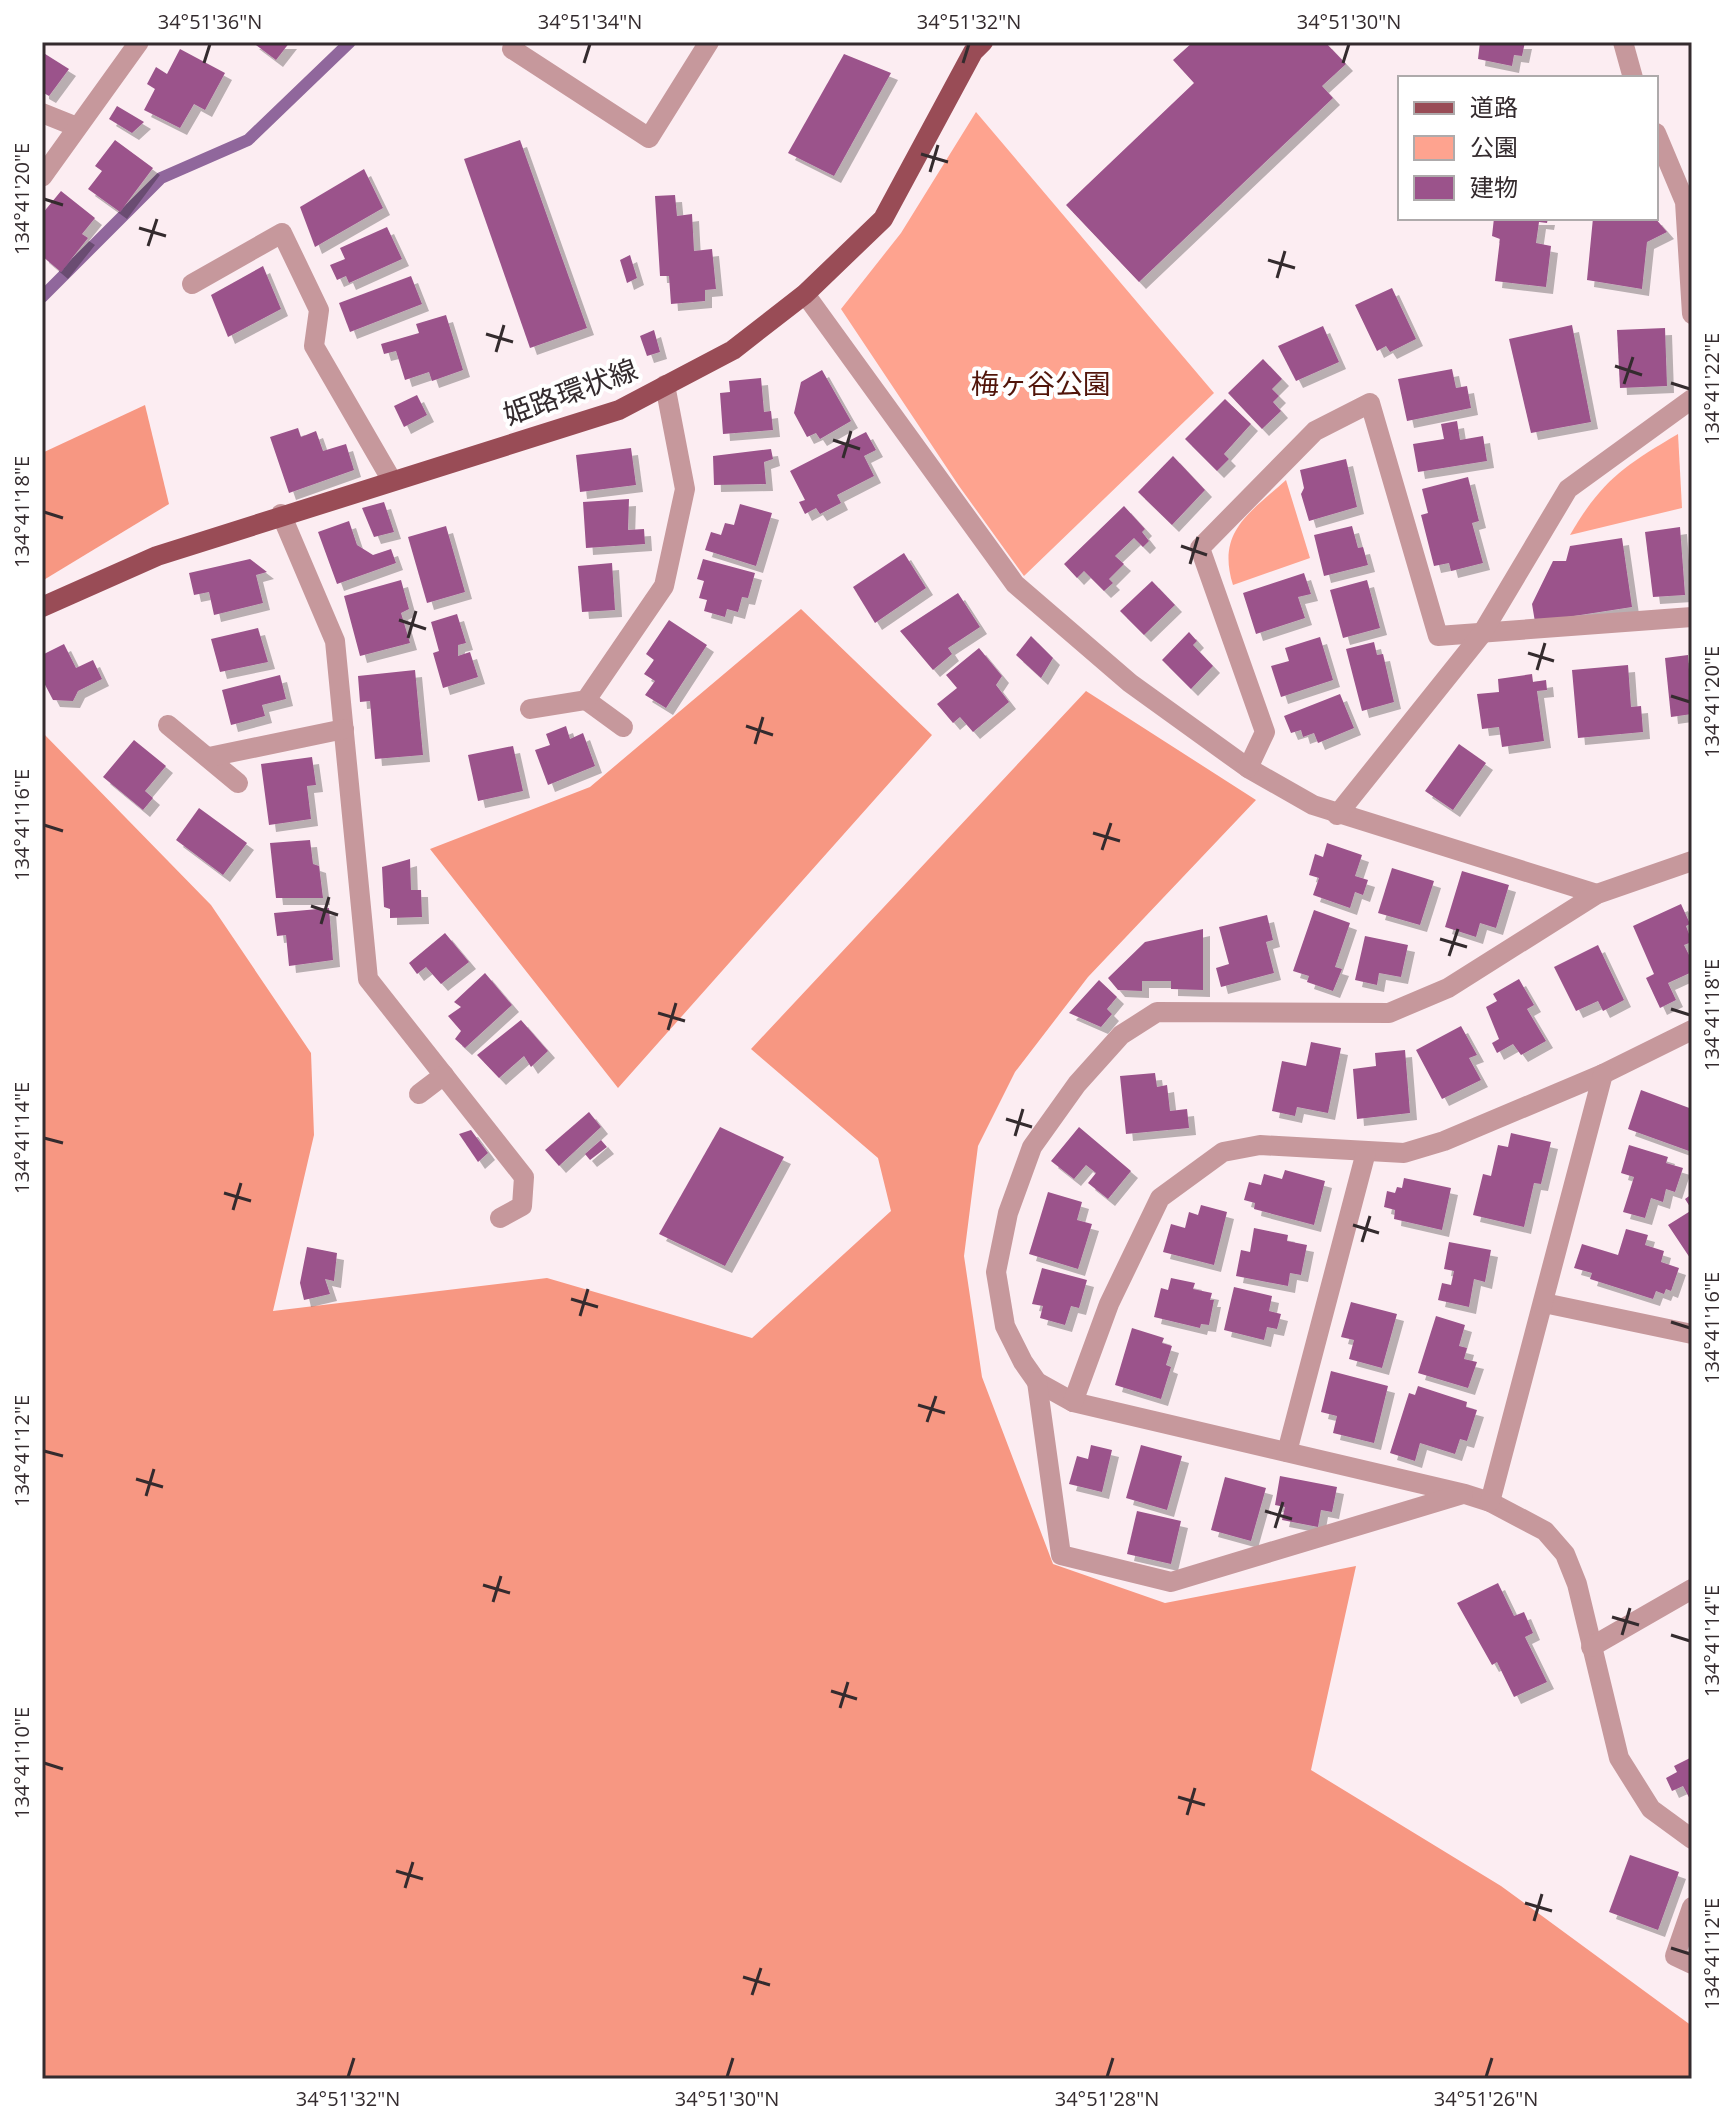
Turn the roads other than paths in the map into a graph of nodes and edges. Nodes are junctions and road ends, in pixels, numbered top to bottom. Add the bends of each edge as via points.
1 (139, 42) edge
2 (516, 42) edge
3 (709, 42) edge
4 (983, 42) edge
5 (1623, 42) edge
6 (1632, 76) edge
7 (42, 113) edge
8 (77, 127) junction
9 (1658, 138) edge
10 (42, 177) edge
11 (192, 284) dead end
12 (805, 294) junction
13 (1692, 314) edge
14 (665, 385) junction
15 (1692, 399) edge
16 (391, 479) junction
17 (281, 514) junction
18 (42, 607) edge
19 (1692, 617) edge
20 (1481, 635) junction
21 (586, 700) junction
22 (530, 709) dead end
23 (168, 725) dead end
24 (623, 727) dead end
25 (344, 729) junction
26 (209, 757) junction
27 (1248, 768) junction
28 (238, 783) dead end
29 (1337, 815) junction
30 (1692, 861) edge
31 (1597, 894) junction
32 (1692, 1030) edge
33 (1603, 1074) junction
34 (444, 1075) junction
35 (419, 1094) dead end
36 (1366, 1152) junction
37 (500, 1218) dead end
38 (1544, 1303) junction
39 (1692, 1334) edge
40 (1037, 1382) junction
41 (1073, 1402) junction
42 (1287, 1452) junction
43 (1465, 1494) junction
44 (1490, 1502) junction
45 (1692, 1589) edge
46 (1591, 1647) junction
47 (1692, 1839) edge
48 (1692, 1907) edge
49 (1692, 1964) edge

1 - 8 street
2 - 3 street via 512,49 649,138
4 - 12 main road, 姫路環状線 via 883,219
5 - 6 street
7 - 8 street
8 - 10 street
9 - 13 street via 1685,202
11 - 16 street via 282,233 319,310 314,346
12 - 14 main road, 姫路環状線 via 733,350
12 - 27 street via 1015,584 1130,683
14 - 16 main road, 姫路環状線 via 619,410
14 - 21 street via 685,489 664,586
15 - 20 street via 1568,489
16 - 17 main road, 姫路環状線
17 - 18 main road, 姫路環状線 via 157,556
17 - 25 street via 335,641
19 - 20 street
20 - 27 street via 1438,636 1370,403 1315,431 1200,548 1265,732
20 - 29 street
21 - 22 street
21 - 24 street
23 - 26 street
25 - 26 street
25 - 34 street via 368,979
26 - 28 street
27 - 29 street
29 - 31 street
30 - 31 street
31 - 40 street via 1448,988 1389,1013 1157,1012 1121,1035 1032,1147 1008,1213 996,1272 1005,1326
32 - 33 street
33 - 36 street via 1444,1141 1404,1153
33 - 38 street
34 - 35 street
34 - 37 street via 524,1177 522,1206
36 - 41 street via 1260,1145 1223,1152 1160,1198 1109,1304
36 - 42 street
38 - 39 street
38 - 44 street
40 - 41 street
40 - 43 street via 1061,1555 1171,1582
41 - 42 street
42 - 43 street
43 - 44 street
44 - 46 street via 1545,1531 1565,1554
45 - 46 street
46 - 47 street via 1619,1758 1651,1809
48 - 49 street via 1675,1956

